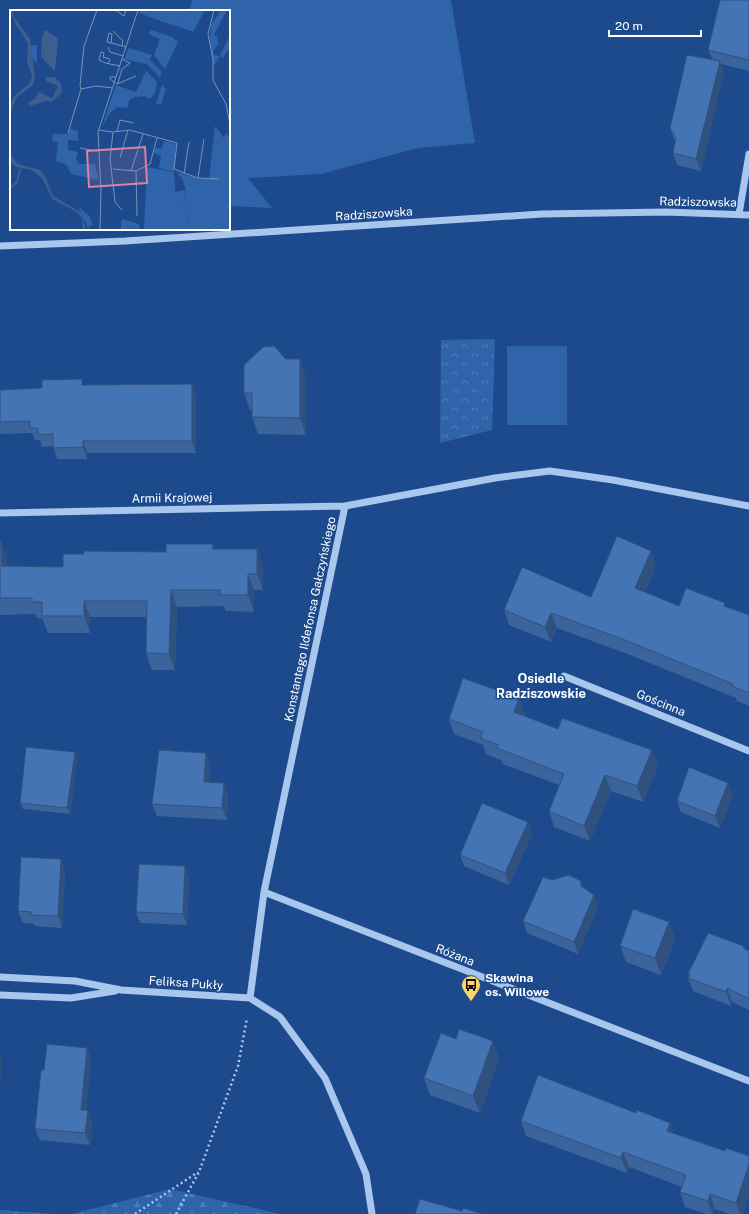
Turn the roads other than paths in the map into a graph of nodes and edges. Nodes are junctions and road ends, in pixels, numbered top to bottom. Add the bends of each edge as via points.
1 (749, 154) edge
2 (739, 214) junction
3 (749, 215) edge
4 (0, 246) edge
5 (345, 506) junction
6 (749, 506) edge
7 (0, 513) edge
8 (564, 676) dead end
9 (749, 751) edge
10 (264, 892) junction
11 (0, 977) edge
12 (120, 990) junction
13 (0, 995) edge
14 (250, 998) junction
15 (749, 1081) edge
16 (372, 1214) edge

1 - 2 street
2 - 3 street, Radziszowska
2 - 4 street, Radziszowska via 542,214 125,241
5 - 6 street, Konstantego Ildefonsa Gałczyńskiego via 495,478 550,472 613,480
5 - 7 street, Armii Krajowej
5 - 10 street, Konstantego Ildefonsa Gałczyńskiego
8 - 9 street, Gościnna
10 - 14 street, Konstantego Ildefonsa Gałczyńskiego
10 - 15 street, Różana
11 - 12 street, Feliksa Pukły via 75,981
12 - 13 street, Feliksa Pukły via 71,998
12 - 14 street, Feliksa Pukły
14 - 16 street via 280,1017 325,1078 366,1174

